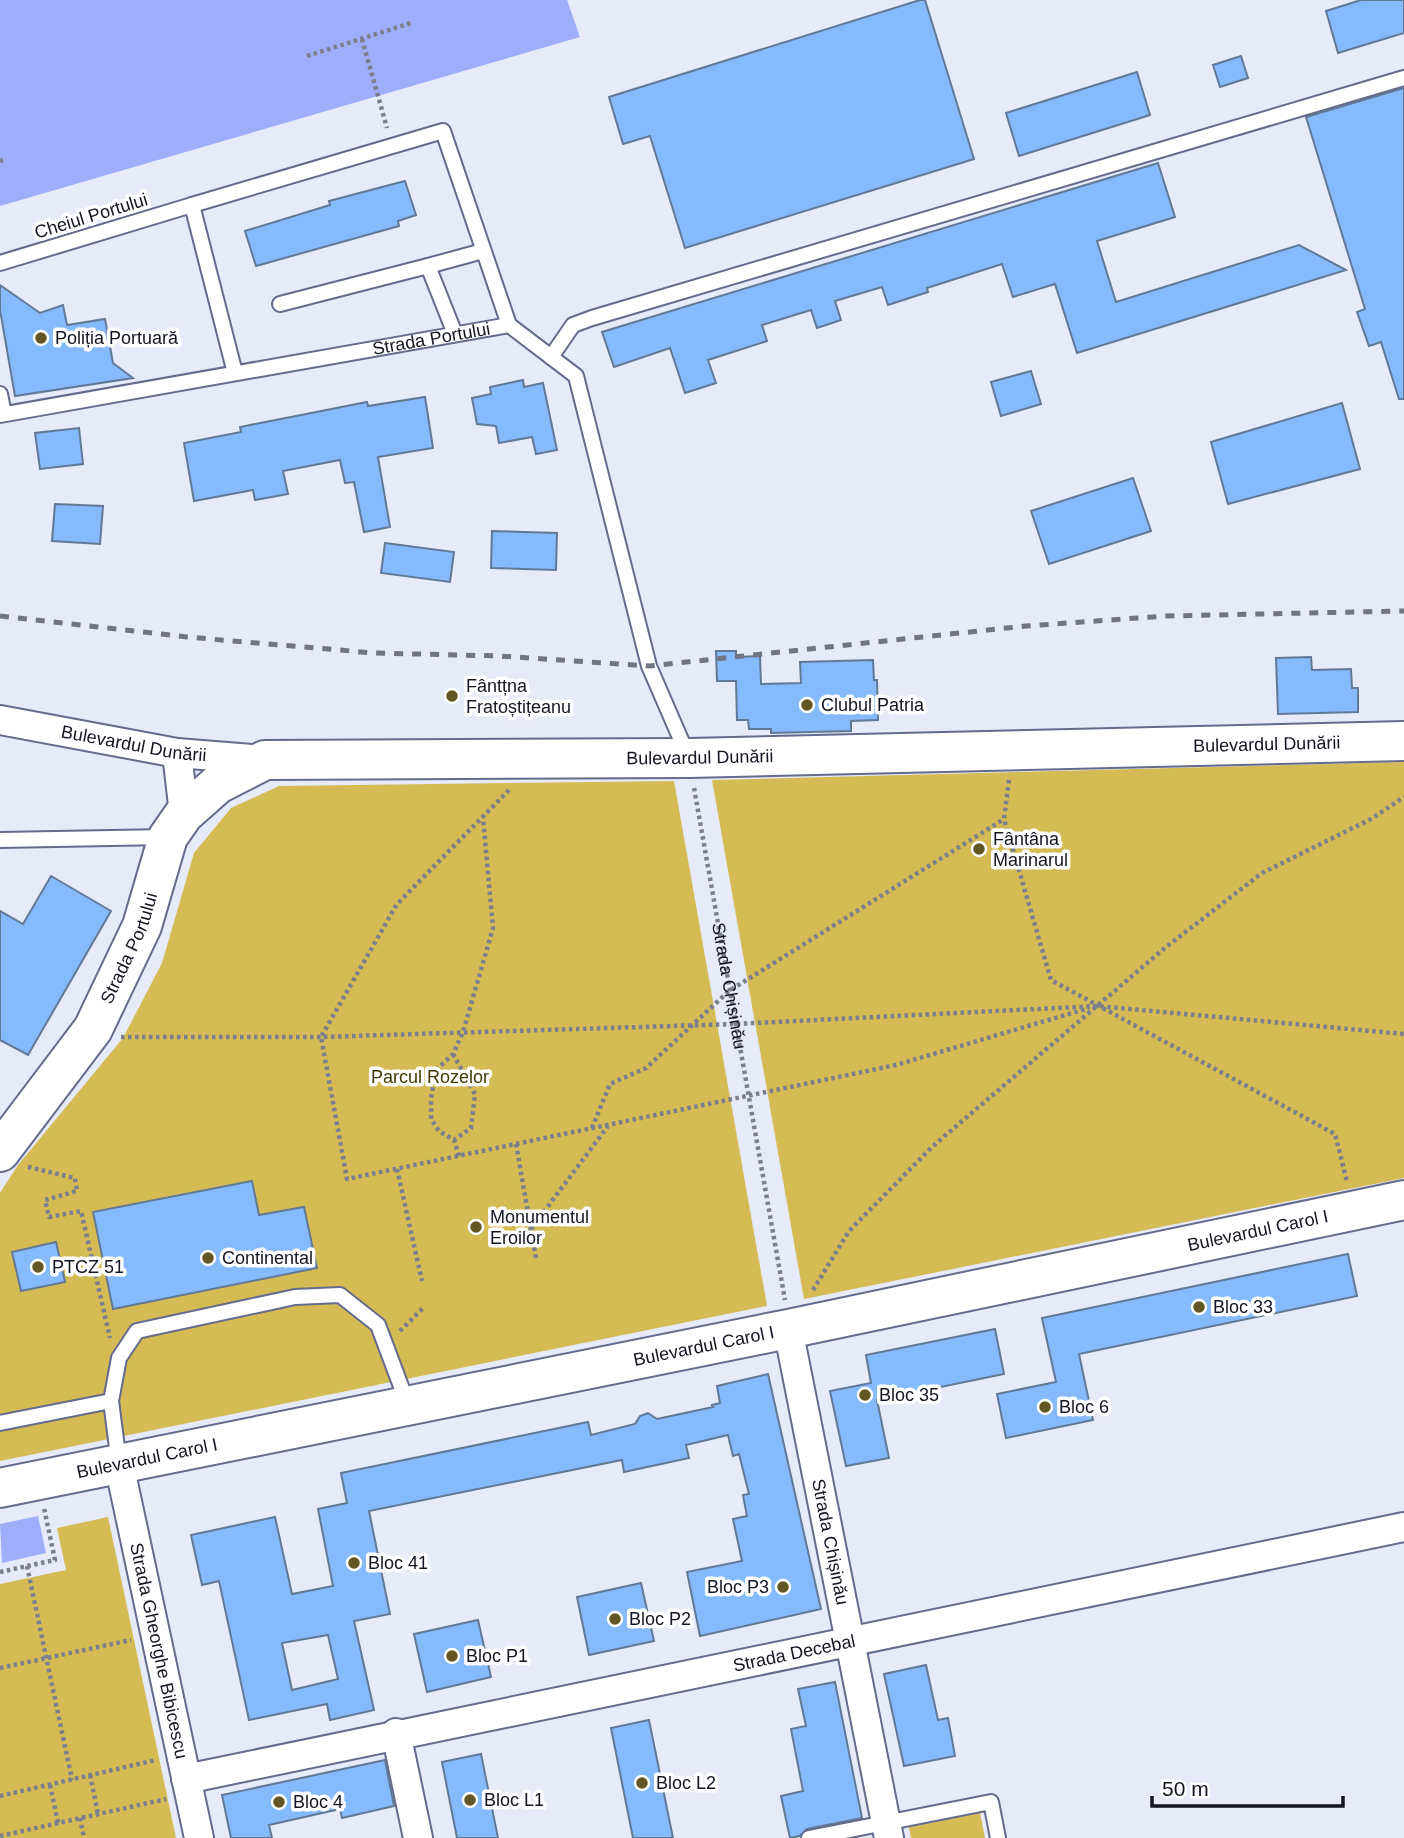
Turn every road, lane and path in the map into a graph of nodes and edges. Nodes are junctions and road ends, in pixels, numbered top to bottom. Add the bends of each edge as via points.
1 (411, 23) dead end
2 (362, 39) junction
3 (307, 56) dead end
4 (1404, 78) edge
5 (392, 146) junction
6 (192, 205) junction
7 (483, 251) junction
8 (0, 263) edge
9 (428, 267) junction
10 (280, 304) dead end
11 (509, 325) junction
12 (454, 334) junction
13 (551, 357) junction
14 (236, 373) junction
15 (0, 394) edge
16 (2, 415) edge
17 (0, 720) edge
18 (1404, 741) edge
19 (177, 753) junction
20 (689, 758) junction
21 (539, 759) junction
22 (265, 760) junction
23 (1404, 797) edge
24 (483, 817) junction
25 (176, 825) junction
26 (701, 825) dead end
27 (0, 840) edge
28 (729, 991) junction
29 (1097, 1006) junction
30 (735, 1024) junction
31 (695, 1025) junction
32 (93, 1029) junction
33 (463, 1032) junction
34 (1404, 1034) edge
35 (320, 1037) junction
36 (453, 1054) junction
37 (748, 1097) junction
38 (609, 1125) junction
39 (592, 1128) junction
40 (454, 1140) junction
41 (516, 1144) junction
42 (459, 1156) junction
43 (9, 1159) edge
44 (397, 1169) junction
45 (1404, 1199) edge
46 (1353, 1209) junction
47 (531, 1229) junction
48 (536, 1258) dead end
49 (780, 1271) dead end
50 (422, 1281) dead end
51 (424, 1307) dead end
52 (788, 1329) junction
53 (386, 1345) junction
54 (119, 1358) junction
55 (111, 1401) junction
56 (409, 1407) junction
57 (0, 1423) edge
58 (119, 1464) junction
59 (37, 1480) junction
60 (0, 1488) edge
61 (1404, 1527) edge
62 (27, 1566) junction
63 (0, 1572) edge
64 (155, 1635) junction
65 (850, 1639) junction
66 (46, 1658) junction
67 (0, 1668) edge
68 (396, 1733) junction
69 (90, 1776) junction
70 (185, 1776) junction
71 (72, 1780) junction
72 (50, 1785) junction
73 (0, 1796) edge
74 (98, 1814) junction
75 (80, 1818) junction
76 (58, 1823) junction
77 (888, 1831) edge
78 (0, 1836) edge
79 (84, 1838) edge
80 (199, 1838) edge
81 (418, 1838) edge
82 (809, 1838) edge
83 (998, 1838) edge

1 - 2 path
2 - 3 path
2 - 5 path
4 - 13 lane via 592,318 573,325
5 - 6 lane, Cheiul Portului
5 - 7 lane, Cheiul Portului via 443,131
6 - 8 lane, Cheiul Portului
6 - 14 lane
7 - 9 lane
7 - 11 lane
9 - 10 lane
9 - 12 lane
11 - 12 lane, Strada Portului
11 - 13 lane, Strada Portului
12 - 14 lane, Strada Portului
13 - 20 lane, Strada Portului via 576,376 649,666
14 - 16 lane, Strada Portului
15 - 16 lane
17 - 19 street, Bulevardul Dunării
18 - 20 street, Bulevardul Dunării
19 - 22 street, Bulevardul Dunării
19 - 25 street
20 - 21 street, Bulevardul Dunării
21 - 22 street, Bulevardul Dunării
21 - 24 path
22 - 25 street via 218,784
23 - 29 path via 1371,819 1262,873
24 - 33 path via 493,928
24 - 35 path via 397,904
25 - 27 lane
25 - 32 street, Strada Portului via 142,926
26 - 28 path, Strada Chișinău
28 - 29 path via 1004,819 1051,980
28 - 30 path, Strada Chișinău
28 - 31 path
29 - 30 path
29 - 34 path
29 - 37 path via 896,1065
29 - 46 path via 1335,1134
29 - 52 path via 933,1146 849,1231
30 - 31 path
30 - 37 path, Strada Chișinău
31 - 33 path
31 - 39 path via 646,1068 610,1084
32 - 35 path via 122,1038
32 - 43 street, Strada Portului
33 - 35 path
33 - 36 path
35 - 44 path via 347,1179
36 - 40 path via 475,1094 471,1128
36 - 40 path via 436,1070 431,1119 439,1132
37 - 38 path
37 - 49 path, Strada Chișinău
38 - 39 path
38 - 47 path
39 - 41 path
40 - 42 path
41 - 42 path
41 - 47 path
42 - 44 path
43 - 54 path via 75,1178 77,1191 45,1200 49,1217 81,1211 111,1343
44 - 50 path
45 - 46 street, Bulevardul Carol I
46 - 52 street, Bulevardul Carol I
47 - 48 path
51 - 53 path
52 - 56 street, Bulevardul Carol I
52 - 65 street, Strada Chișinău
53 - 54 lane via 378,1325 340,1295 295,1297 137,1331
53 - 56 lane
54 - 55 lane
55 - 57 lane
55 - 58 lane
56 - 58 street, Bulevardul Carol I
58 - 59 street, Bulevardul Carol I
58 - 64 street, Strada Gheorghe Bibicescu
59 - 60 street, Bulevardul Carol I
59 - 62 path via 55,1560
61 - 65 street, Strada Decebal
62 - 63 path
62 - 66 path
64 - 66 path
64 - 70 street, Strada Gheorghe Bibicescu
65 - 68 street, Strada Decebal
65 - 77 street, Strada Chișinău
66 - 67 path
66 - 71 path
68 - 70 street, Strada Decebal
68 - 81 street
69 - 70 path
69 - 71 path
69 - 74 path
70 - 74 path
70 - 80 street, Strada Gheorghe Bibicescu
71 - 72 path
72 - 73 path
72 - 76 path
74 - 75 path
75 - 76 path
75 - 79 path
76 - 78 path
77 - 82 lane
77 - 83 lane via 991,1802

